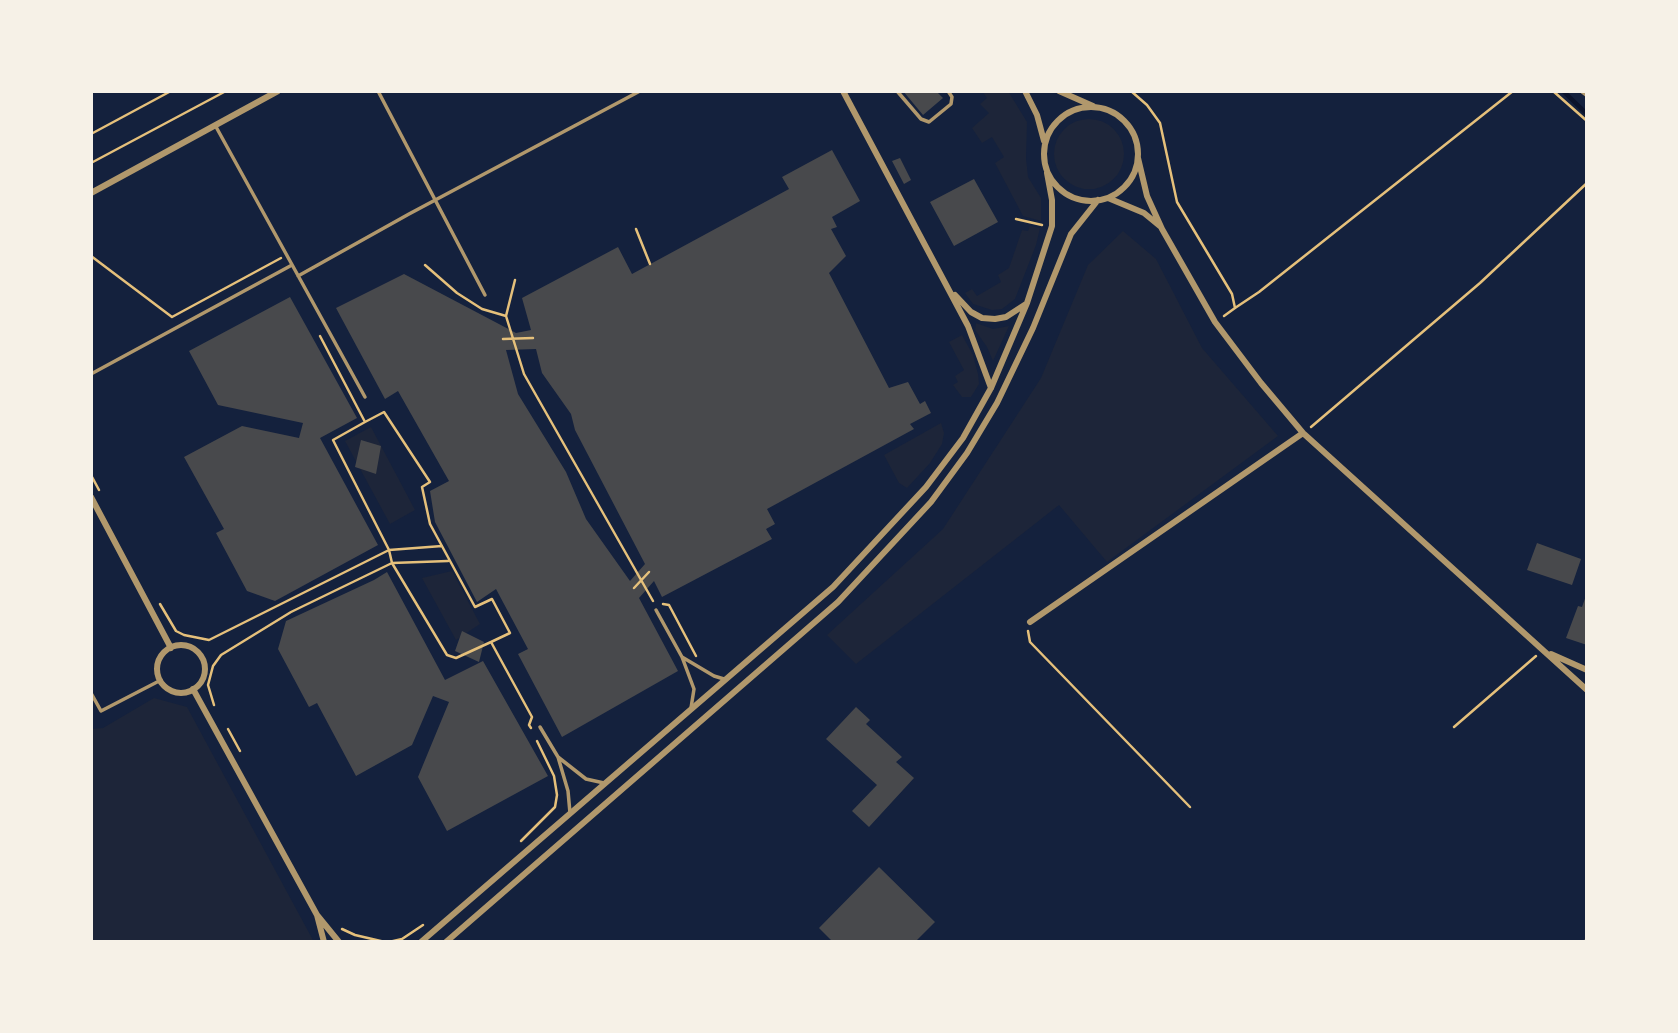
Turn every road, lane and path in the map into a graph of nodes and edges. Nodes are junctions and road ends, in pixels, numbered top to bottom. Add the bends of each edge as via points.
1 (171, 91) edge
2 (226, 91) edge
3 (278, 91) edge
4 (378, 91) edge
5 (640, 91) edge
6 (843, 91) edge
7 (897, 91) edge
8 (948, 91) edge
9 (1025, 91) edge
10 (1059, 91) edge
11 (1131, 91) edge
12 (1513, 91) edge
13 (1553, 91) edge
14 (1095, 106) junction
15 (1587, 121) edge
16 (215, 125) junction
17 (91, 134) edge
18 (1044, 143) junction
19 (1138, 158) junction
20 (91, 163) edge
21 (1047, 173) junction
22 (1587, 183) edge
23 (91, 193) edge
24 (1108, 198) junction
25 (436, 200) junction
26 (1098, 200) junction
27 (1016, 219) dead end
28 (1042, 225) dead end
29 (636, 229) dead end
30 (1162, 229) junction
31 (286, 254) junction
32 (91, 256) edge
33 (650, 264) dead end
34 (292, 265) junction
35 (298, 276) junction
36 (950, 290) junction
37 (485, 295) dead end
38 (1027, 303) junction
39 (1235, 307) junction
40 (506, 316) dead end
41 (1215, 322) junction
42 (320, 335) dead end
43 (533, 338) dead end
44 (503, 339) dead end
45 (514, 339) junction
46 (91, 374) edge
47 (991, 388) junction
48 (365, 397) dead end
49 (365, 422) junction
50 (1303, 433) junction
51 (91, 475) edge
52 (99, 491) dead end
53 (91, 497) edge
54 (442, 546) junction
55 (389, 550) junction
56 (450, 561) junction
57 (392, 563) junction
58 (649, 572) dead end
59 (641, 580) junction
60 (634, 588) dead end
61 (158, 599) dead end
62 (656, 610) dead end
63 (1030, 622) joint
64 (491, 642) junction
65 (171, 648) junction
66 (1543, 650) junction
67 (682, 657) junction
68 (704, 670) junction
69 (1587, 670) edge
70 (160, 680) junction
71 (726, 680) junction
72 (193, 690) junction
73 (1587, 690) edge
74 (91, 693) edge
75 (218, 711) dead end
76 (690, 713) junction
77 (225, 725) dead end
78 (540, 727) dead end
79 (1454, 727) dead end
80 (240, 751) dead end
81 (558, 757) junction
82 (606, 783) junction
83 (1190, 807) dead end
84 (570, 814) junction
85 (520, 842) dead end
86 (317, 915) junction
87 (428, 922) dead end
88 (337, 925) dead end
89 (324, 942) edge
90 (339, 942) edge
91 (387, 942) edge
92 (421, 942) edge
93 (446, 942) edge

1 - 17 path
2 - 20 path
3 - 16 street
4 - 25 lane
5 - 25 lane
6 - 36 street
7 - 8 lane via 929,122 951,104
9 - 18 street
10 - 14 street
11 - 39 path via 1160,123 1177,202 1232,294
12 - 39 path
13 - 15 path
14 - 18 street via 1068,112 1049,130
14 - 19 street via 1127,124 1137,143
16 - 23 street
16 - 31 lane
18 - 21 street
19 - 24 street via 1129,182
19 - 30 street via 1147,196
21 - 26 street via 1068,195
21 - 38 street via 1052,226
22 - 50 path via 1469,292
24 - 26 street
24 - 30 street via 1144,212
25 - 35 lane
25 - 37 lane
26 - 93 street via 1071,234 997,403 968,453 931,502 838,602
27 - 28 path
29 - 33 path
30 - 41 street
31 - 32 path via 172,317
31 - 34 lane
34 - 35 lane
34 - 46 lane
35 - 48 lane
36 - 38 street via 982,318 1006,317
36 - 47 street via 973,335
38 - 47 street
39 - 41 path
40 - 45 path
41 - 50 street
42 - 49 path
43 - 45 path
44 - 45 path
45 - 59 path via 524,374
47 - 71 street via 963,438 926,487 833,587
49 - 54 path via 384,412 430,482 422,487 430,524
49 - 55 path via 332,440
50 - 63 street
50 - 66 street
51 - 52 path
53 - 65 street
54 - 55 path
54 - 56 path
55 - 57 path
55 - 61 path via 209,640 176,631
56 - 57 path
56 - 64 path via 475,607 492,598 510,633
57 - 64 path via 447,655 456,658
57 - 75 path via 291,612 221,655 208,685
58 - 59 path
59 - 60 path
59 - 68 path via 653,601 668,605
62 - 67 lane
63 - 83 path via 1030,642
64 - 85 path via 532,716 529,725 554,776 557,796 552,813
65 - 70 street via 160,658
65 - 72 street via 194,649 204,662 204,677
66 - 69 street
66 - 73 street
66 - 79 path
67 - 68 lane
67 - 76 lane via 694,688
68 - 71 lane
70 - 72 street via 179,693
70 - 74 lane via 101,711
71 - 76 street
72 - 86 street
76 - 82 street
77 - 80 path
78 - 81 lane
81 - 82 lane via 586,779
81 - 84 lane via 569,791
82 - 84 street
84 - 92 street
86 - 89 street
86 - 90 street
87 - 91 path via 402,939
88 - 91 path

